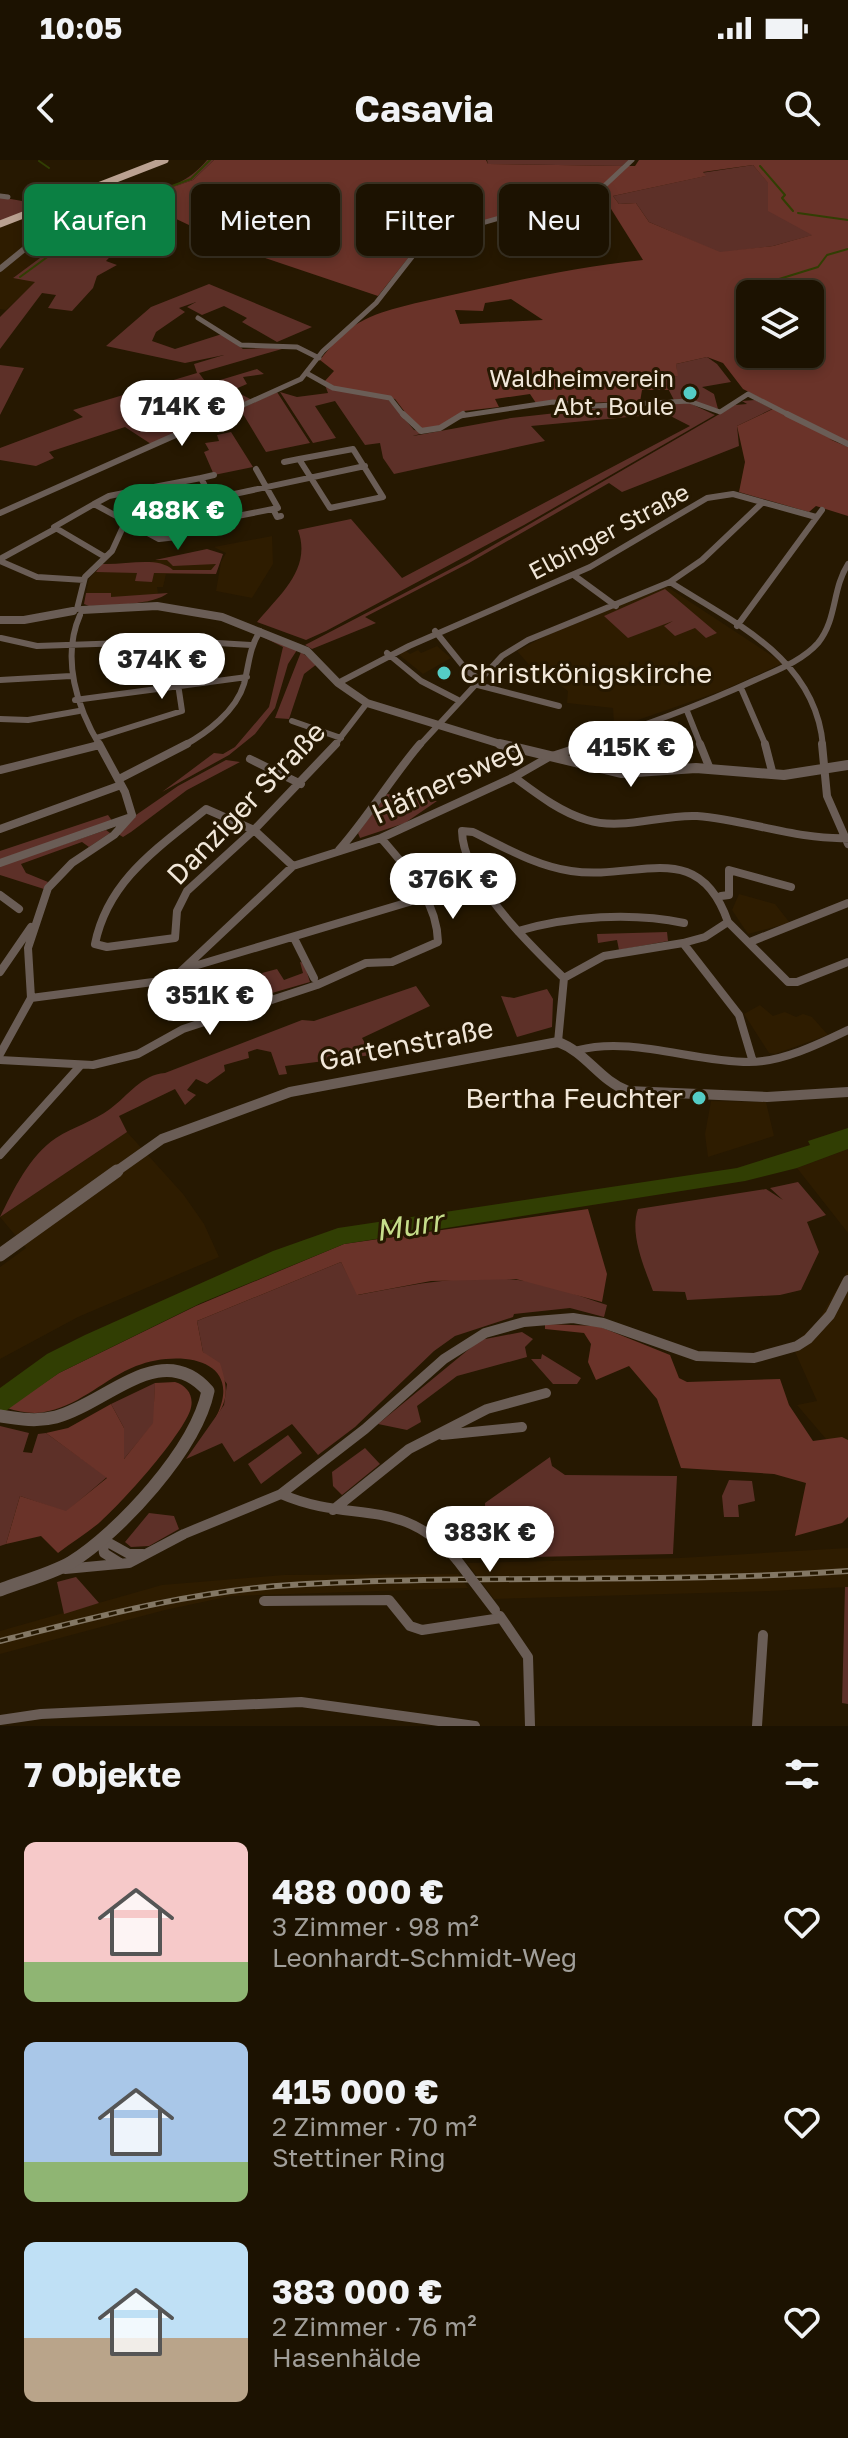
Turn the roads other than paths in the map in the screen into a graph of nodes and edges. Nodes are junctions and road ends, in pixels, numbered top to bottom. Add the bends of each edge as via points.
1 (165, 160) edge
2 (632, 160) edge
3 (107, 184) edge
4 (0, 196) edge
5 (8, 197) dead end
6 (24, 215) edge
7 (0, 224) edge
8 (24, 249) edge
9 (0, 269) edge
10 (198, 318) dead end
11 (319, 358) junction
12 (308, 374) junction
13 (848, 444) edge
14 (299, 459) junction
15 (284, 462) dead end
16 (364, 466) junction
17 (256, 469) dead end
18 (214, 475) dead end
19 (310, 477) junction
20 (201, 478) junction
21 (265, 486) junction
22 (154, 487) junction
23 (211, 497) junction
24 (762, 503) junction
25 (94, 504) junction
26 (163, 506) junction
27 (273, 509) junction
28 (822, 510) dead end
29 (0, 513) edge
30 (281, 516) dead end
31 (816, 517) junction
32 (224, 519) junction
33 (129, 522) junction
34 (232, 526) dead end
35 (55, 529) junction
36 (105, 557) junction
37 (0, 560) edge
38 (848, 564) edge
39 (575, 576) junction
40 (84, 580) junction
41 (670, 582) junction
42 (616, 606) junction
43 (78, 612) junction
44 (0, 620) edge
45 (737, 626) junction
46 (260, 631) junction
47 (435, 631) junction
48 (1, 638) edge
49 (159, 642) junction
50 (74, 645) junction
51 (251, 645) junction
52 (387, 653) junction
53 (789, 665) junction
54 (71, 676) junction
55 (247, 677) junction
56 (0, 680) edge
57 (477, 681) junction
58 (338, 683) junction
59 (178, 684) junction
60 (167, 685) junction
61 (741, 688) junction
62 (75, 700) junction
63 (458, 700) junction
64 (367, 703) junction
65 (559, 706) dead end
66 (79, 711) junction
67 (687, 711) junction
68 (0, 719) edge
69 (292, 721) dead end
70 (435, 726) junction
71 (341, 738) junction
72 (97, 742) junction
73 (549, 757) junction
74 (250, 759) dead end
75 (848, 765) edge
76 (710, 769) junction
77 (0, 770) edge
78 (822, 771) junction
79 (772, 773) junction
80 (514, 777) junction
81 (120, 782) junction
82 (301, 784) junction
83 (132, 815) junction
84 (0, 829) edge
85 (254, 830) junction
86 (381, 838) junction
87 (847, 840) edge
88 (338, 851) junction
89 (0, 863) edge
90 (293, 866) junction
91 (791, 887) dead end
92 (422, 894) junction
93 (0, 895) edge
94 (721, 896) junction
95 (848, 903) edge
96 (19, 909) dead end
97 (36, 918) junction
98 (728, 922) junction
99 (684, 923) dead end
100 (518, 931) junction
101 (294, 938) junction
102 (750, 942) junction
103 (683, 943) junction
104 (848, 962) edge
105 (188, 968) junction
106 (0, 972) edge
107 (314, 978) dead end
108 (564, 978) junction
109 (31, 998) junction
110 (848, 1030) edge
111 (558, 1042) junction
112 (578, 1050) junction
113 (0, 1054) edge
114 (0, 1060) edge
115 (753, 1062) junction
116 (80, 1066) junction
117 (848, 1092) edge
118 (0, 1155) edge
119 (0, 1255) edge
120 (848, 1280) edge
121 (546, 1393) dead end
122 (6, 1418) edge
123 (522, 1427) dead end
124 (441, 1435) junction
125 (281, 1494) junction
126 (333, 1510) junction
127 (102, 1539) junction
128 (153, 1551) junction
129 (129, 1563) junction
130 (56, 1570) junction
131 (0, 1590) edge
132 (264, 1601) dead end
133 (498, 1614) junction
134 (763, 1635) dead end
135 (0, 1720) edge
136 (475, 1726) edge
137 (530, 1726) edge
138 (757, 1726) edge

1 - 3 main road
2 - 11 street via 601,189 426,239 376,303
4 - 5 street
6 - 7 main road
8 - 9 street
10 - 11 street via 241,345 297,347
11 - 12 street
12 - 13 street via 333,388 390,398 421,431 437,429 466,412 553,402 594,406 689,401 720,412 748,394
12 - 29 street
14 - 15 street
14 - 16 street via 353,449
14 - 19 street
16 - 19 street
16 - 19 street via 382,498 330,508
17 - 21 street
18 - 20 street
19 - 21 street
20 - 22 street
20 - 23 street
21 - 23 street
21 - 27 street via 278,508
22 - 25 street
22 - 26 street
23 - 26 street
23 - 32 street
24 - 31 street, Elbinger Straße
24 - 39 street, Elbinger Straße via 721,494
24 - 41 street via 702,560
25 - 33 street
25 - 35 street
26 - 33 street
26 - 33 street via 177,537 159,539
27 - 30 street
27 - 32 street
28 - 31 street
31 - 45 street
32 - 34 street
33 - 36 street
35 - 36 street
35 - 37 street
36 - 40 street
37 - 40 street via 37,577
38 - 53 street, Häfnersweg via 838,580 826,633
39 - 42 street
39 - 47 street, Elbinger Straße
40 - 43 street
41 - 42 street
41 - 45 street
42 - 57 street via 528,640
43 - 44 street
43 - 46 street via 182,608
43 - 50 street
45 - 53 street
46 - 51 street
46 - 58 street via 307,651
47 - 52 street, Elbinger Straße
47 - 57 street
48 - 50 street
49 - 50 street
49 - 51 street
49 - 60 street
50 - 54 street
51 - 55 street
52 - 58 street, Elbinger Straße
52 - 63 street via 421,681
53 - 61 street, Häfnersweg
53 - 78 street via 816,702
54 - 56 street
54 - 62 street
55 - 59 street
55 - 81 street via 215,725
57 - 63 street
57 - 65 street
58 - 64 street
59 - 60 street
59 - 72 street via 182,711
60 - 62 street
61 - 67 street, Häfnersweg
61 - 79 street via 763,735
62 - 66 street
63 - 70 street
64 - 70 street
64 - 71 street, Danziger Straße
66 - 68 street via 13,722
66 - 72 street
67 - 73 street, Häfnersweg
67 - 76 street
69 - 71 street
70 - 73 street
70 - 88 street
71 - 82 street, Danziger Straße
72 - 77 street
72 - 81 street
73 - 76 street via 610,772
73 - 80 street, Häfnersweg
74 - 82 street
75 - 78 street
76 - 79 street
78 - 79 street
78 - 87 street via 825,794
80 - 86 street, Häfnersweg
80 - 87 street via 553,805 589,821 696,816
81 - 83 street
81 - 84 street
82 - 85 street, Danziger Straße
83 - 89 street
83 - 97 street via 114,835 54,879
85 - 85 street, Danziger Straße via 184,895 176,909 173,939 95,944 99,918 113,890 206,809
85 - 90 street
86 - 88 street, Häfnersweg
86 - 92 street via 420,884
88 - 90 street, Häfnersweg
90 - 105 street, Häfnersweg
91 - 94 street via 729,870 729,895
92 - 101 street
92 - 116 street via 431,903 439,929 438,942 432,946 392,962 366,963 317,985 183,1029 138,1054
93 - 96 street
94 - 98 street
94 - 100 street via 686,869 576,872 539,862 470,831 459,834 483,885
95 - 102 street
97 - 106 street
97 - 109 street via 27,958
98 - 102 street
98 - 103 street
99 - 100 street via 592,920 531,925
100 - 108 street
101 - 105 street
101 - 107 street
102 - 104 street via 781,978 793,983
103 - 108 street via 604,957
103 - 115 street via 739,1015
105 - 109 street, Häfnersweg via 153,982
108 - 111 street
109 - 113 street
110 - 115 street via 812,1047
111 - 112 street
111 - 119 street, Gartenstraße via 313,1085 190,1126 145,1149
112 - 115 street via 601,1044
112 - 117 street via 616,1087 628,1091 767,1097
114 - 116 street
116 - 118 street
120 - 125 street via 830,1315 808,1339 754,1358 697,1356 603,1323 573,1318 524,1322 485,1333 444,1359
121 - 124 street via 487,1409
122 - 127 street via 55,1420 162,1370 183,1371 204,1382 207,1403 197,1425 143,1497
123 - 124 street
124 - 126 street via 409,1449
125 - 126 street
125 - 128 street
126 - 133 street, bridge via 406,1517 432,1531
127 - 128 street via 133,1555
127 - 129 street via 110,1559
127 - 130 street
128 - 129 street
129 - 130 street
130 - 131 street
132 - 133 street via 389,1600 410,1626 422,1630
133 - 137 street via 528,1657
134 - 138 street
135 - 136 street via 301,1702

